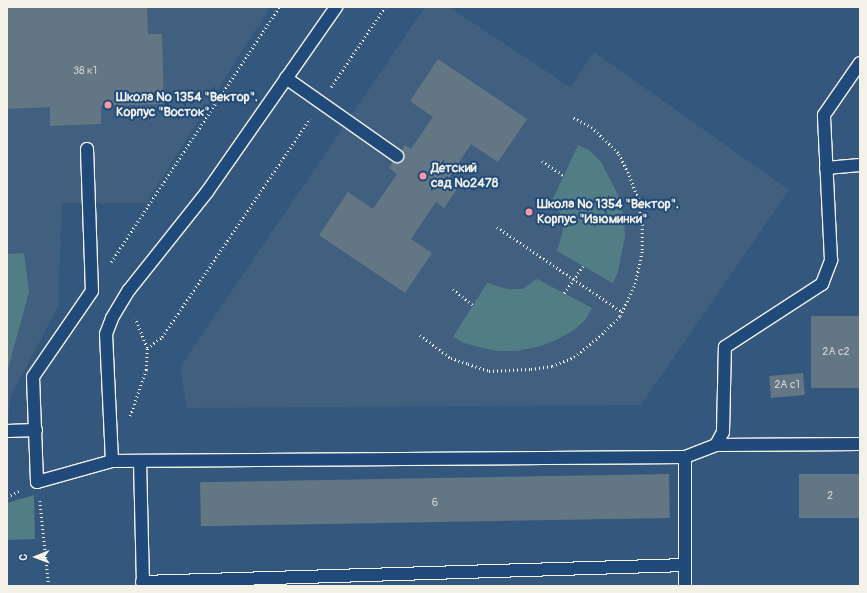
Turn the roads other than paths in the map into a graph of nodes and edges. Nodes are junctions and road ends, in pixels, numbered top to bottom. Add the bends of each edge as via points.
1 (336, 7) edge
2 (860, 63) edge
3 (286, 78) junction
4 (87, 149) dead end
5 (397, 156) dead end
6 (860, 165) edge
7 (826, 168) junction
8 (36, 430) junction
9 (7, 431) edge
10 (860, 444) edge
11 (716, 445) junction
12 (685, 458) junction
13 (112, 461) junction
14 (140, 461) junction
15 (685, 566) junction
16 (142, 584) edge
17 (685, 586) edge

1 - 3 lane
2 - 7 lane via 824,115
3 - 5 lane
3 - 13 lane via 207,192 129,290 112,318 106,334
4 - 8 lane via 92,291 33,377
6 - 7 lane
7 - 11 lane via 830,260 822,284 726,347 723,432
8 - 9 lane
8 - 13 lane via 38,482
10 - 11 lane
11 - 12 lane
12 - 14 lane
12 - 15 lane
13 - 14 lane
14 - 16 lane
15 - 16 lane
15 - 17 lane

